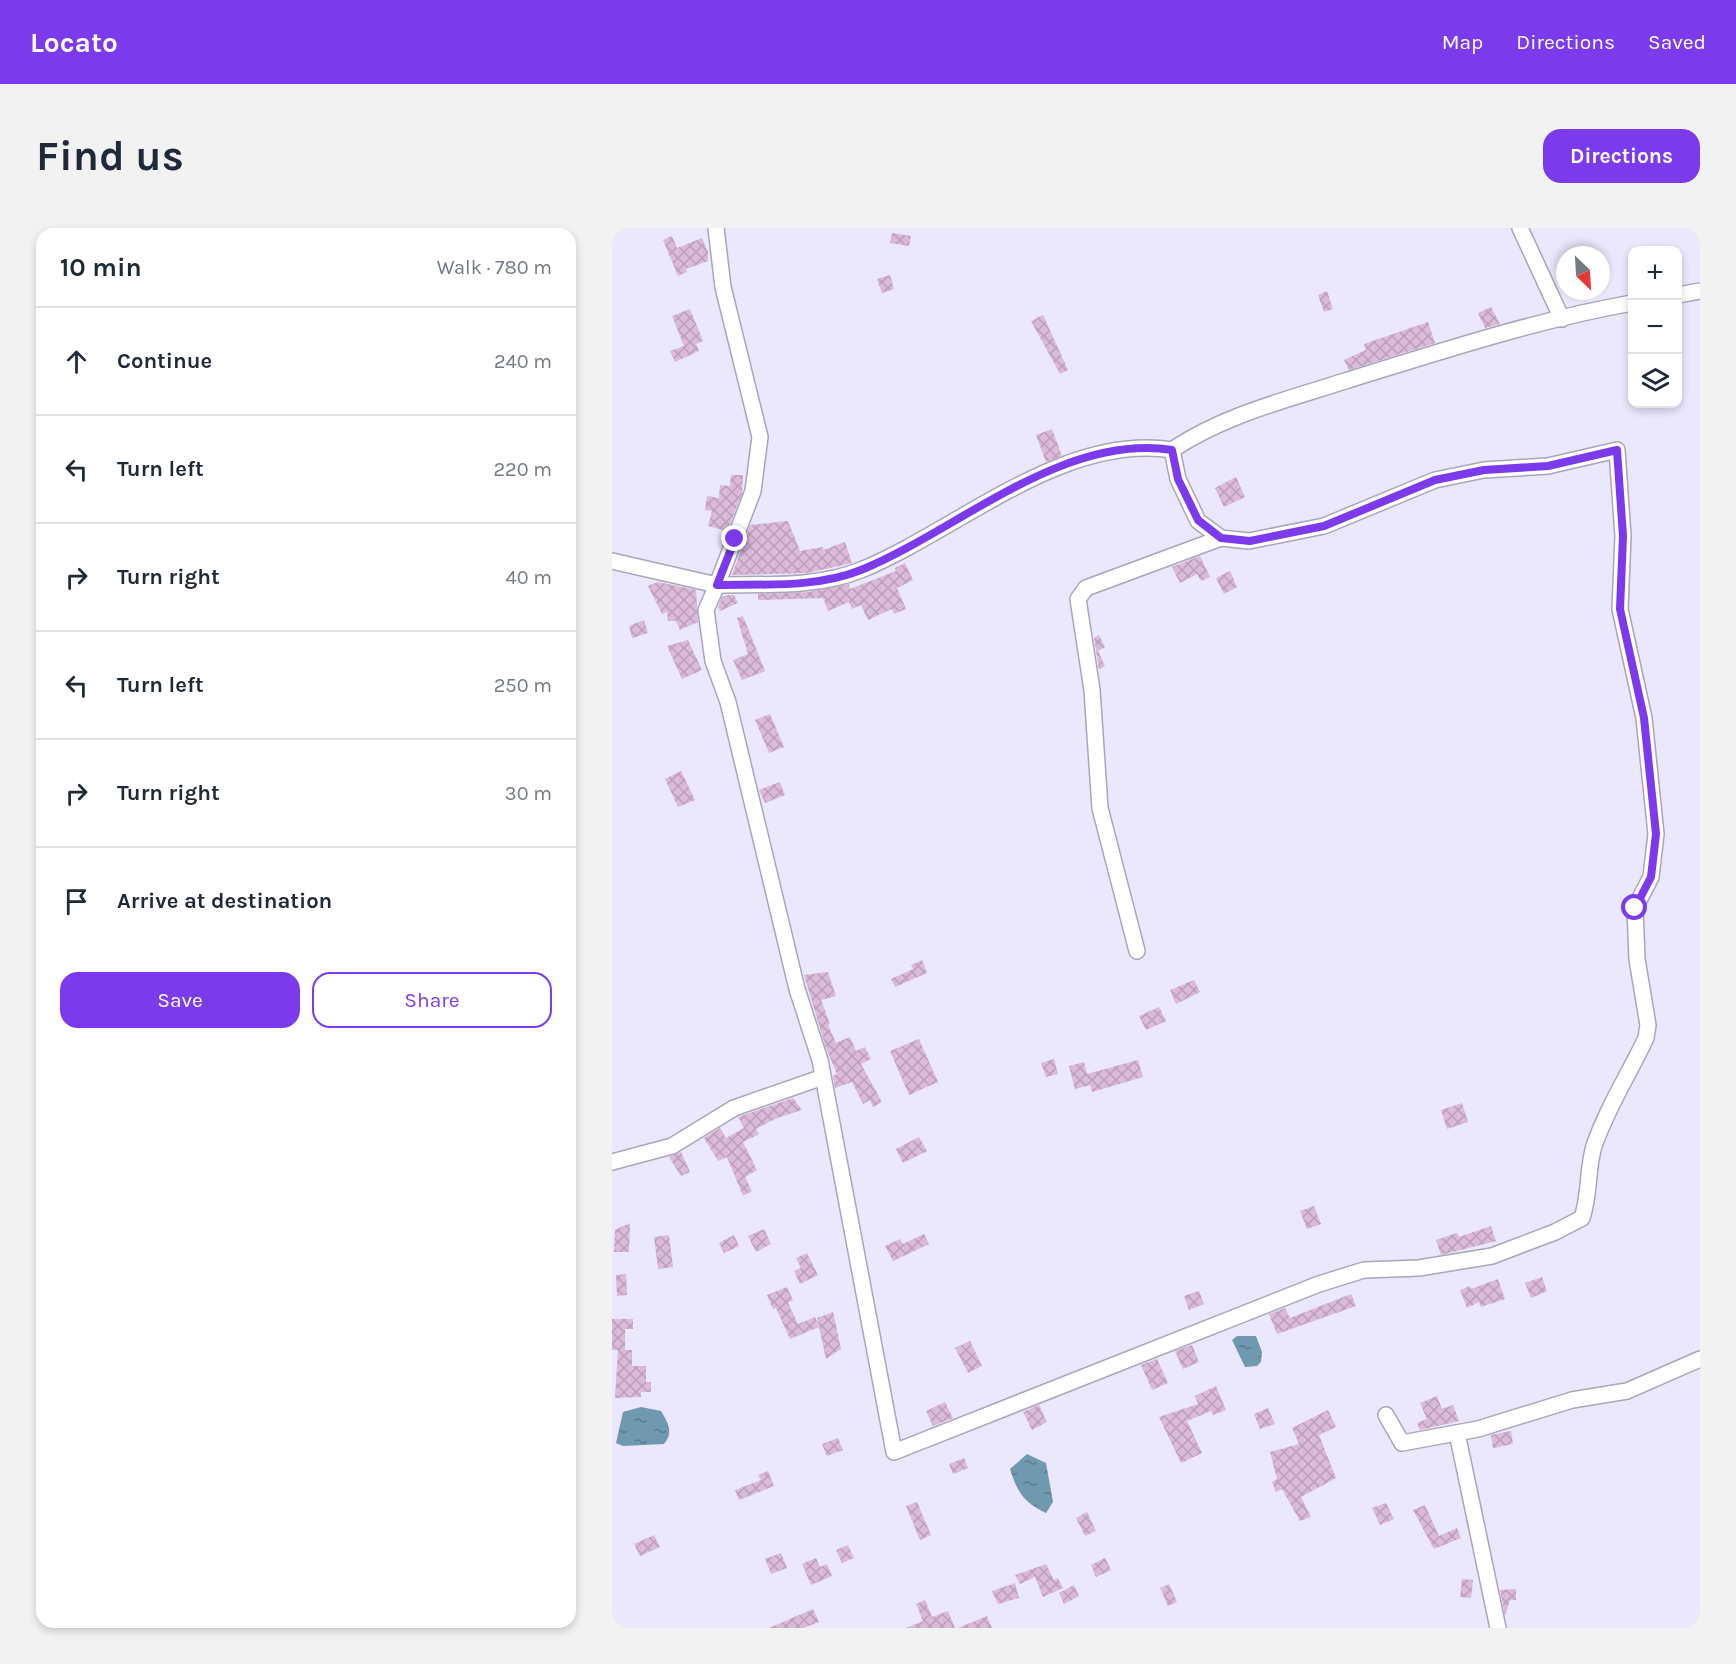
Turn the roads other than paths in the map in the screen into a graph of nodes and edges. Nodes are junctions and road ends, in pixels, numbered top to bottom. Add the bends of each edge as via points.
1 (716, 228) edge
2 (1520, 228) edge
3 (1700, 291) edge
4 (1682, 294) edge
5 (1628, 304) edge
6 (1562, 319) junction
7 (1172, 450) junction
8 (1221, 538) junction
9 (612, 561) edge
10 (717, 585) junction
11 (1137, 951) dead end
12 (823, 1077) junction
13 (612, 1162) edge
14 (1700, 1359) edge
15 (1386, 1415) dead end
16 (1457, 1433) junction
17 (1498, 1628) edge

1 - 10 street via 723,286 760,437 753,491
2 - 6 street
3 - 4 street
5 - 6 street
6 - 7 street via 1400,364 1240,415 1196,434
7 - 8 street via 1178,479 1198,520
7 - 10 street via 1145,446 1101,452 1017,486 862,570 826,582
8 - 11 street via 1086,588 1078,599 1092,690 1100,808
8 - 12 street via 1250,541 1324,526 1435,480 1484,470 1548,466 1617,450 1623,536 1620,609 1644,718 1656,834 1651,877 1635,908 1637,959 1648,1025 1646,1038 1605,1116 1593,1149 1588,1200 1582,1218 1492,1256 1419,1268 1364,1270 1319,1284 894,1452
9 - 10 street
10 - 12 street via 706,610 713,661 728,702 797,989
12 - 13 street via 734,1108 672,1146
14 - 16 street via 1627,1391 1572,1401
15 - 16 street via 1402,1443
16 - 17 street

